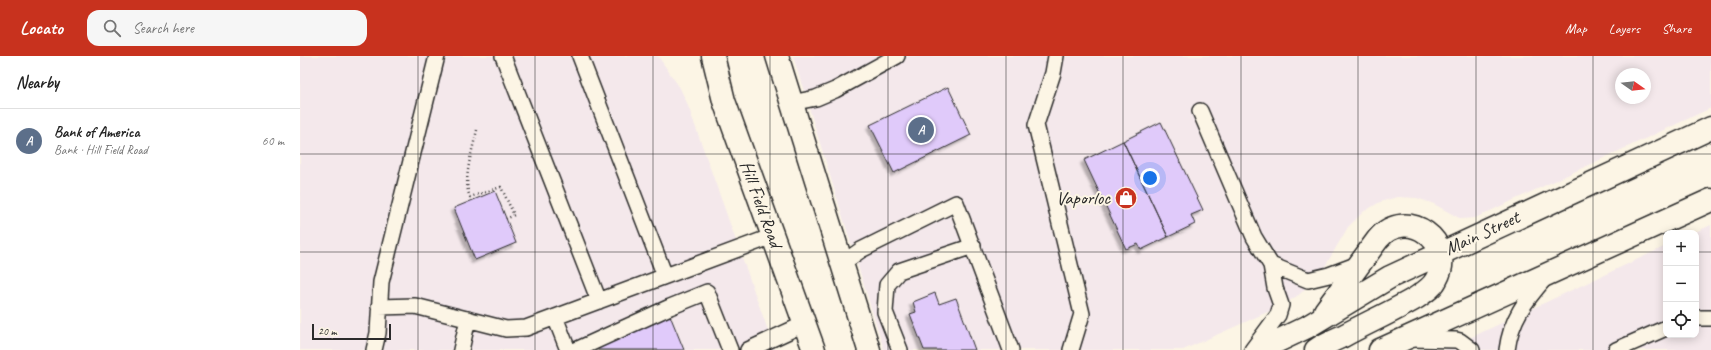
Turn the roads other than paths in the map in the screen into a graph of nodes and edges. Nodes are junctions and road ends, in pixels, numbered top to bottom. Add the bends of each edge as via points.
1 (437, 56) edge
2 (503, 56) edge
3 (580, 56) edge
4 (697, 56) edge
5 (713, 56) edge
6 (766, 56) edge
7 (777, 56) edge
8 (897, 56) edge
9 (1056, 56) edge
10 (724, 101) junction
11 (791, 103) junction
12 (1200, 111) dead end
13 (1711, 128) edge
14 (1711, 200) edge
15 (773, 236) junction
16 (973, 246) junction
17 (1440, 253) junction
18 (1362, 263) junction
19 (842, 264) junction
20 (1271, 265) junction
21 (1550, 273) junction
22 (665, 276) junction
23 (599, 301) junction
24 (379, 307) junction
25 (555, 318) junction
26 (1699, 318) edge
27 (1711, 318) edge
28 (468, 319) junction
29 (804, 324) junction
30 (1307, 327) junction
31 (1663, 329) edge
32 (1404, 339) junction
33 (374, 350) edge
34 (461, 350) edge
35 (568, 350) edge
36 (576, 350) edge
37 (730, 350) edge
38 (748, 350) edge
39 (814, 350) edge
40 (869, 350) edge
41 (900, 350) edge
42 (1011, 350) edge
43 (1071, 350) edge
44 (1252, 350) edge
45 (1259, 350) edge
46 (1316, 350) edge
47 (1380, 350) edge
48 (1472, 350) edge
49 (1507, 350) edge
50 (1616, 350) edge

1 - 24 lane via 381,282
2 - 23 lane
3 - 22 lane
4 - 10 main road
5 - 10 main road, Hill Field Road
6 - 11 main road
7 - 11 main road
8 - 11 lane via 835,90 816,98
9 - 43 lane via 1036,125 1082,314
10 - 15 main road, Hill Field Road
11 - 19 main road
12 - 20 lane via 1254,237
13 - 17 main road, Main Street
14 - 21 main road
15 - 22 lane
15 - 29 main road, Hill Field Road
16 - 19 lane via 956,203 861,250
16 - 41 lane via 899,271 887,285 885,312
16 - 42 lane
17 - 18 main road via 1428,233 1412,226 1402,226 1381,236
17 - 30 main road, Main Street via 1390,277
17 - 46 main road via 1440,272 1434,284 1428,289
18 - 20 lane via 1308,280
18 - 30 main road via 1318,318
19 - 40 main road
20 - 44 lane via 1281,308
21 - 32 main road
21 - 49 lane via 1531,293 1520,310
22 - 23 lane
23 - 25 lane
24 - 28 lane via 414,306
24 - 33 lane via 378,333
25 - 28 lane via 520,329 506,329
25 - 35 lane
26 - 27 lane
28 - 34 lane
29 - 38 lane
29 - 39 main road, Hill Field Road
30 - 45 main road, Main Street
31 - 50 lane
32 - 47 main road
32 - 48 lane via 1451,339 1460,341
36 - 37 lane via 707,292

